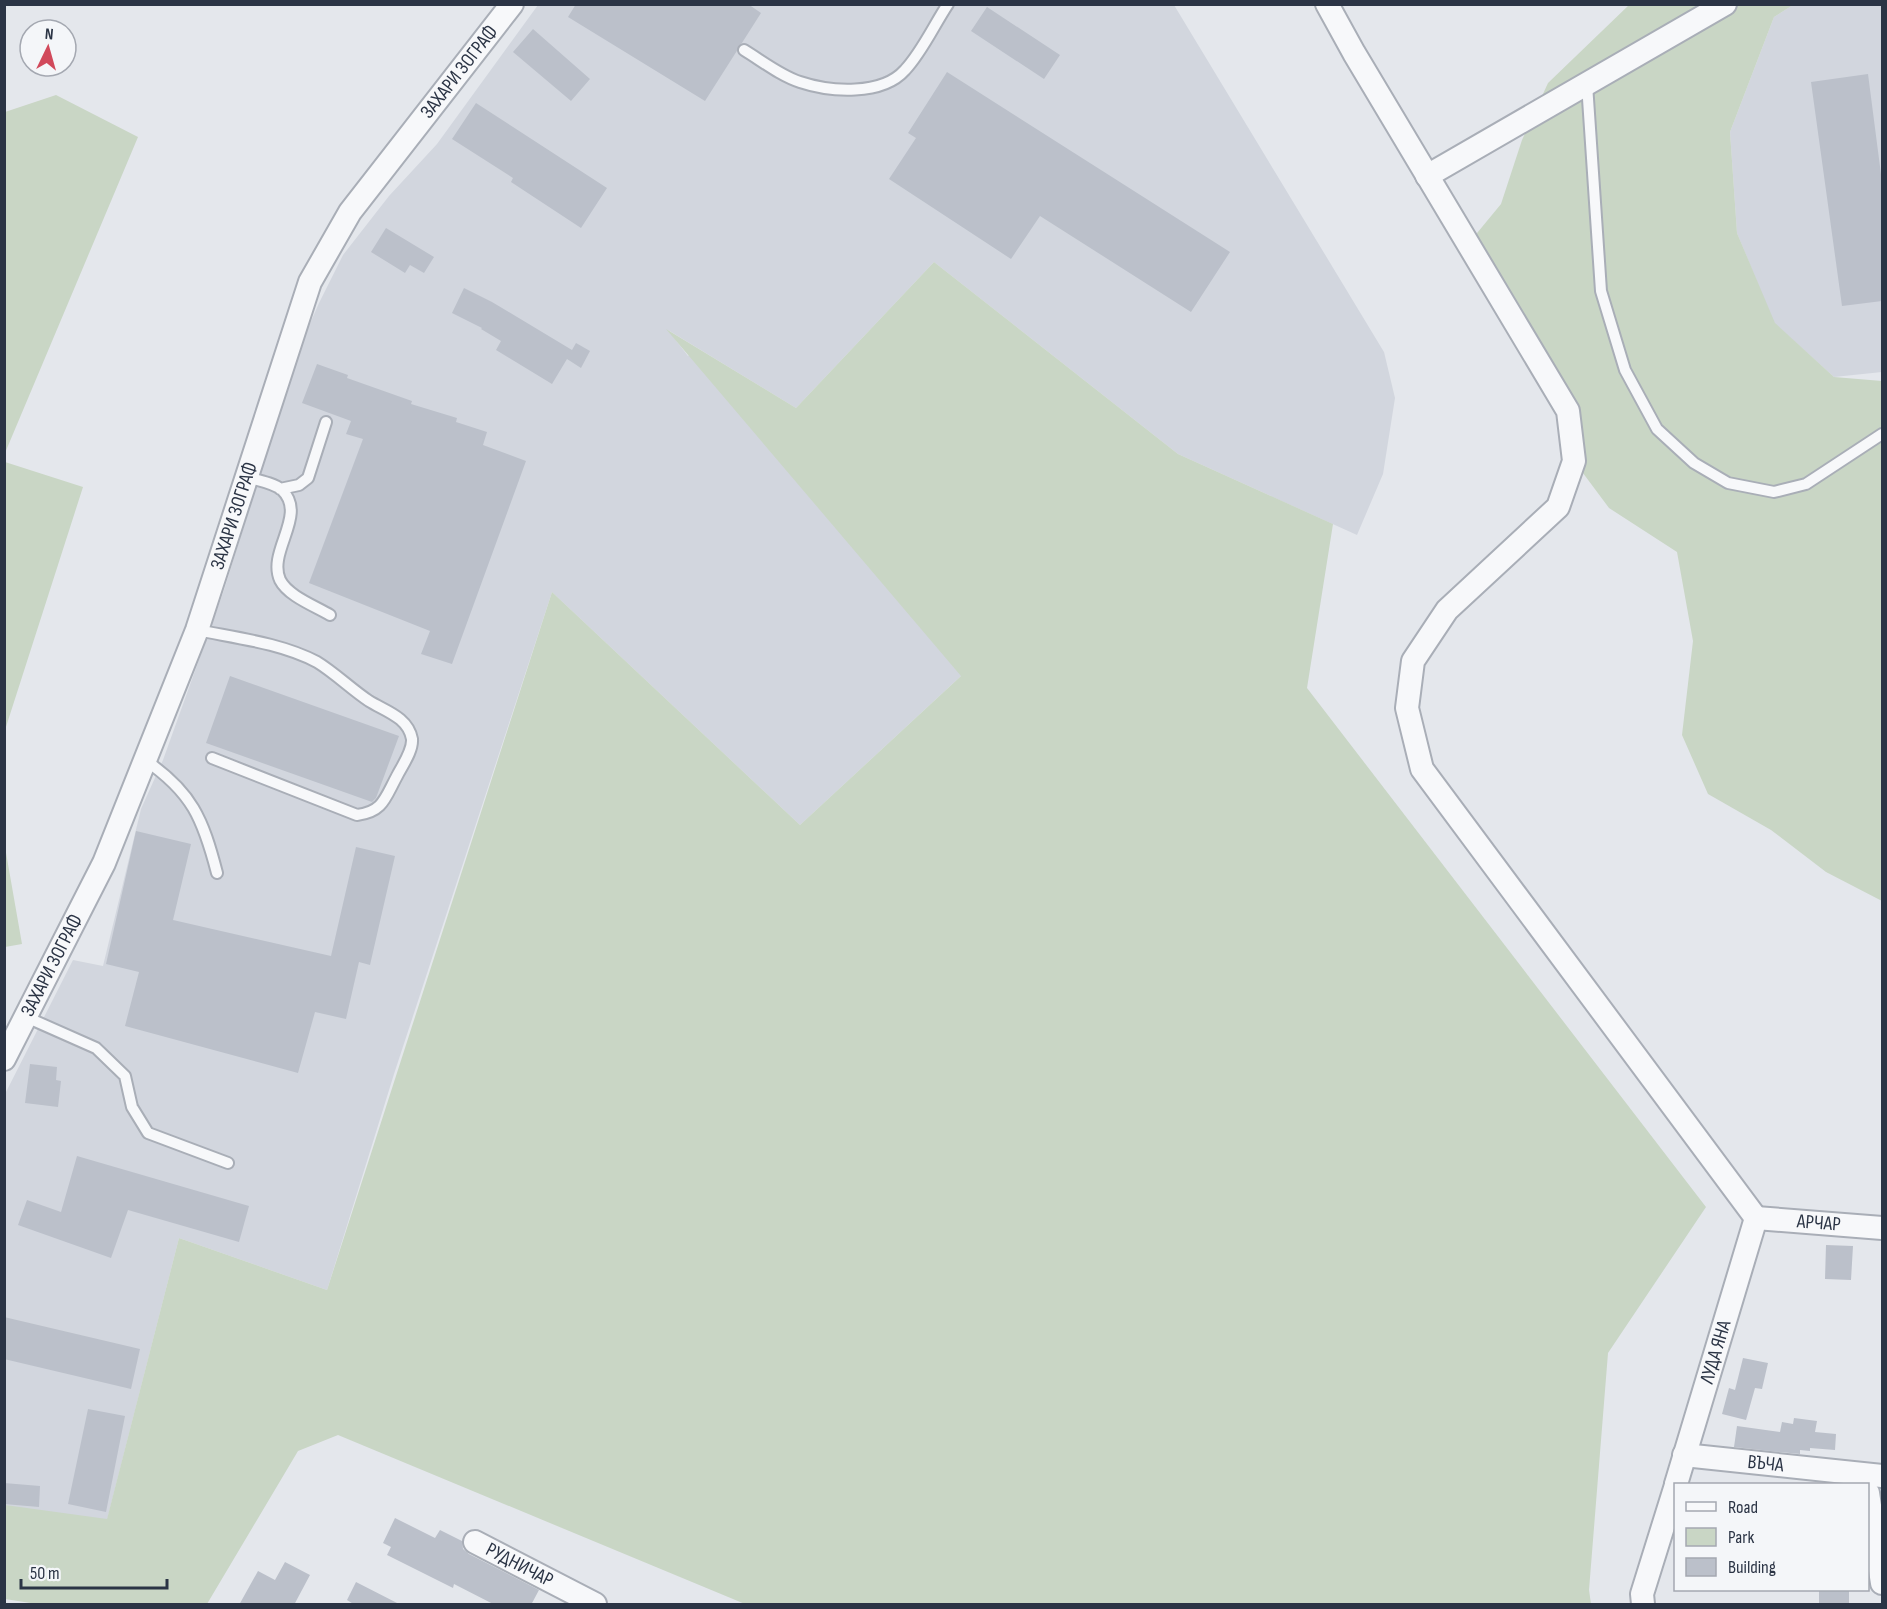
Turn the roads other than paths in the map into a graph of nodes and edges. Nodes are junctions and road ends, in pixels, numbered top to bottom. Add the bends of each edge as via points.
1 (512, 4) edge
2 (948, 4) edge
3 (1327, 4) edge
4 (1725, 4) edge
5 (744, 50) dead end
6 (1587, 84) junction
7 (1427, 176) junction
8 (326, 422) dead end
9 (1882, 434) edge
10 (246, 477) junction
11 (280, 489) junction
12 (330, 615) dead end
13 (197, 630) junction
14 (212, 758) dead end
15 (145, 760) junction
16 (217, 873) dead end
17 (26, 1017) junction
18 (4, 1059) edge
19 (228, 1163) dead end
20 (1756, 1218) junction
21 (1882, 1228) edge
22 (1684, 1455) junction
23 (1870, 1482) edge
24 (1677, 1483) edge
25 (1674, 1491) edge
26 (475, 1542) dead end
27 (1882, 1583) edge
28 (595, 1605) edge
29 (1643, 1605) edge

1 - 10 street, ЗАХАРИ ЗОГРАФ via 350,212 310,282
2 - 5 lane via 904,71 883,84 862,89 799,82
3 - 7 street
4 - 6 street
6 - 7 street
6 - 9 lane via 1601,291 1625,370 1657,429 1694,463 1728,483 1773,492 1806,484
7 - 20 street via 1568,411 1574,461 1558,507 1447,609 1413,661 1407,708 1422,769
8 - 11 lane via 308,478
10 - 11 lane
10 - 13 street, ЗАХАРИ ЗОГРАФ
11 - 12 lane via 291,518 278,556 280,579 288,590
13 - 14 lane via 269,645 316,662 396,715 407,726 412,740 381,806 357,815
13 - 15 street, ЗАХАРИ ЗОГРАФ
15 - 16 lane via 166,774 190,800 207,832
15 - 17 street, ЗАХАРИ ЗОГРАФ via 104,862
17 - 18 street, ЗАХАРИ ЗОГРАФ
17 - 19 lane via 96,1048 125,1076 132,1107 148,1133
20 - 21 street, АРЧАР
20 - 22 street, ЛУДА ЯНА
22 - 23 street, ВЪЧА
22 - 24 street, ЛУДА ЯНА
23 - 27 street
25 - 29 street, ЛУДА ЯНА via 1642,1594
26 - 28 street, РУДНИЧАР

